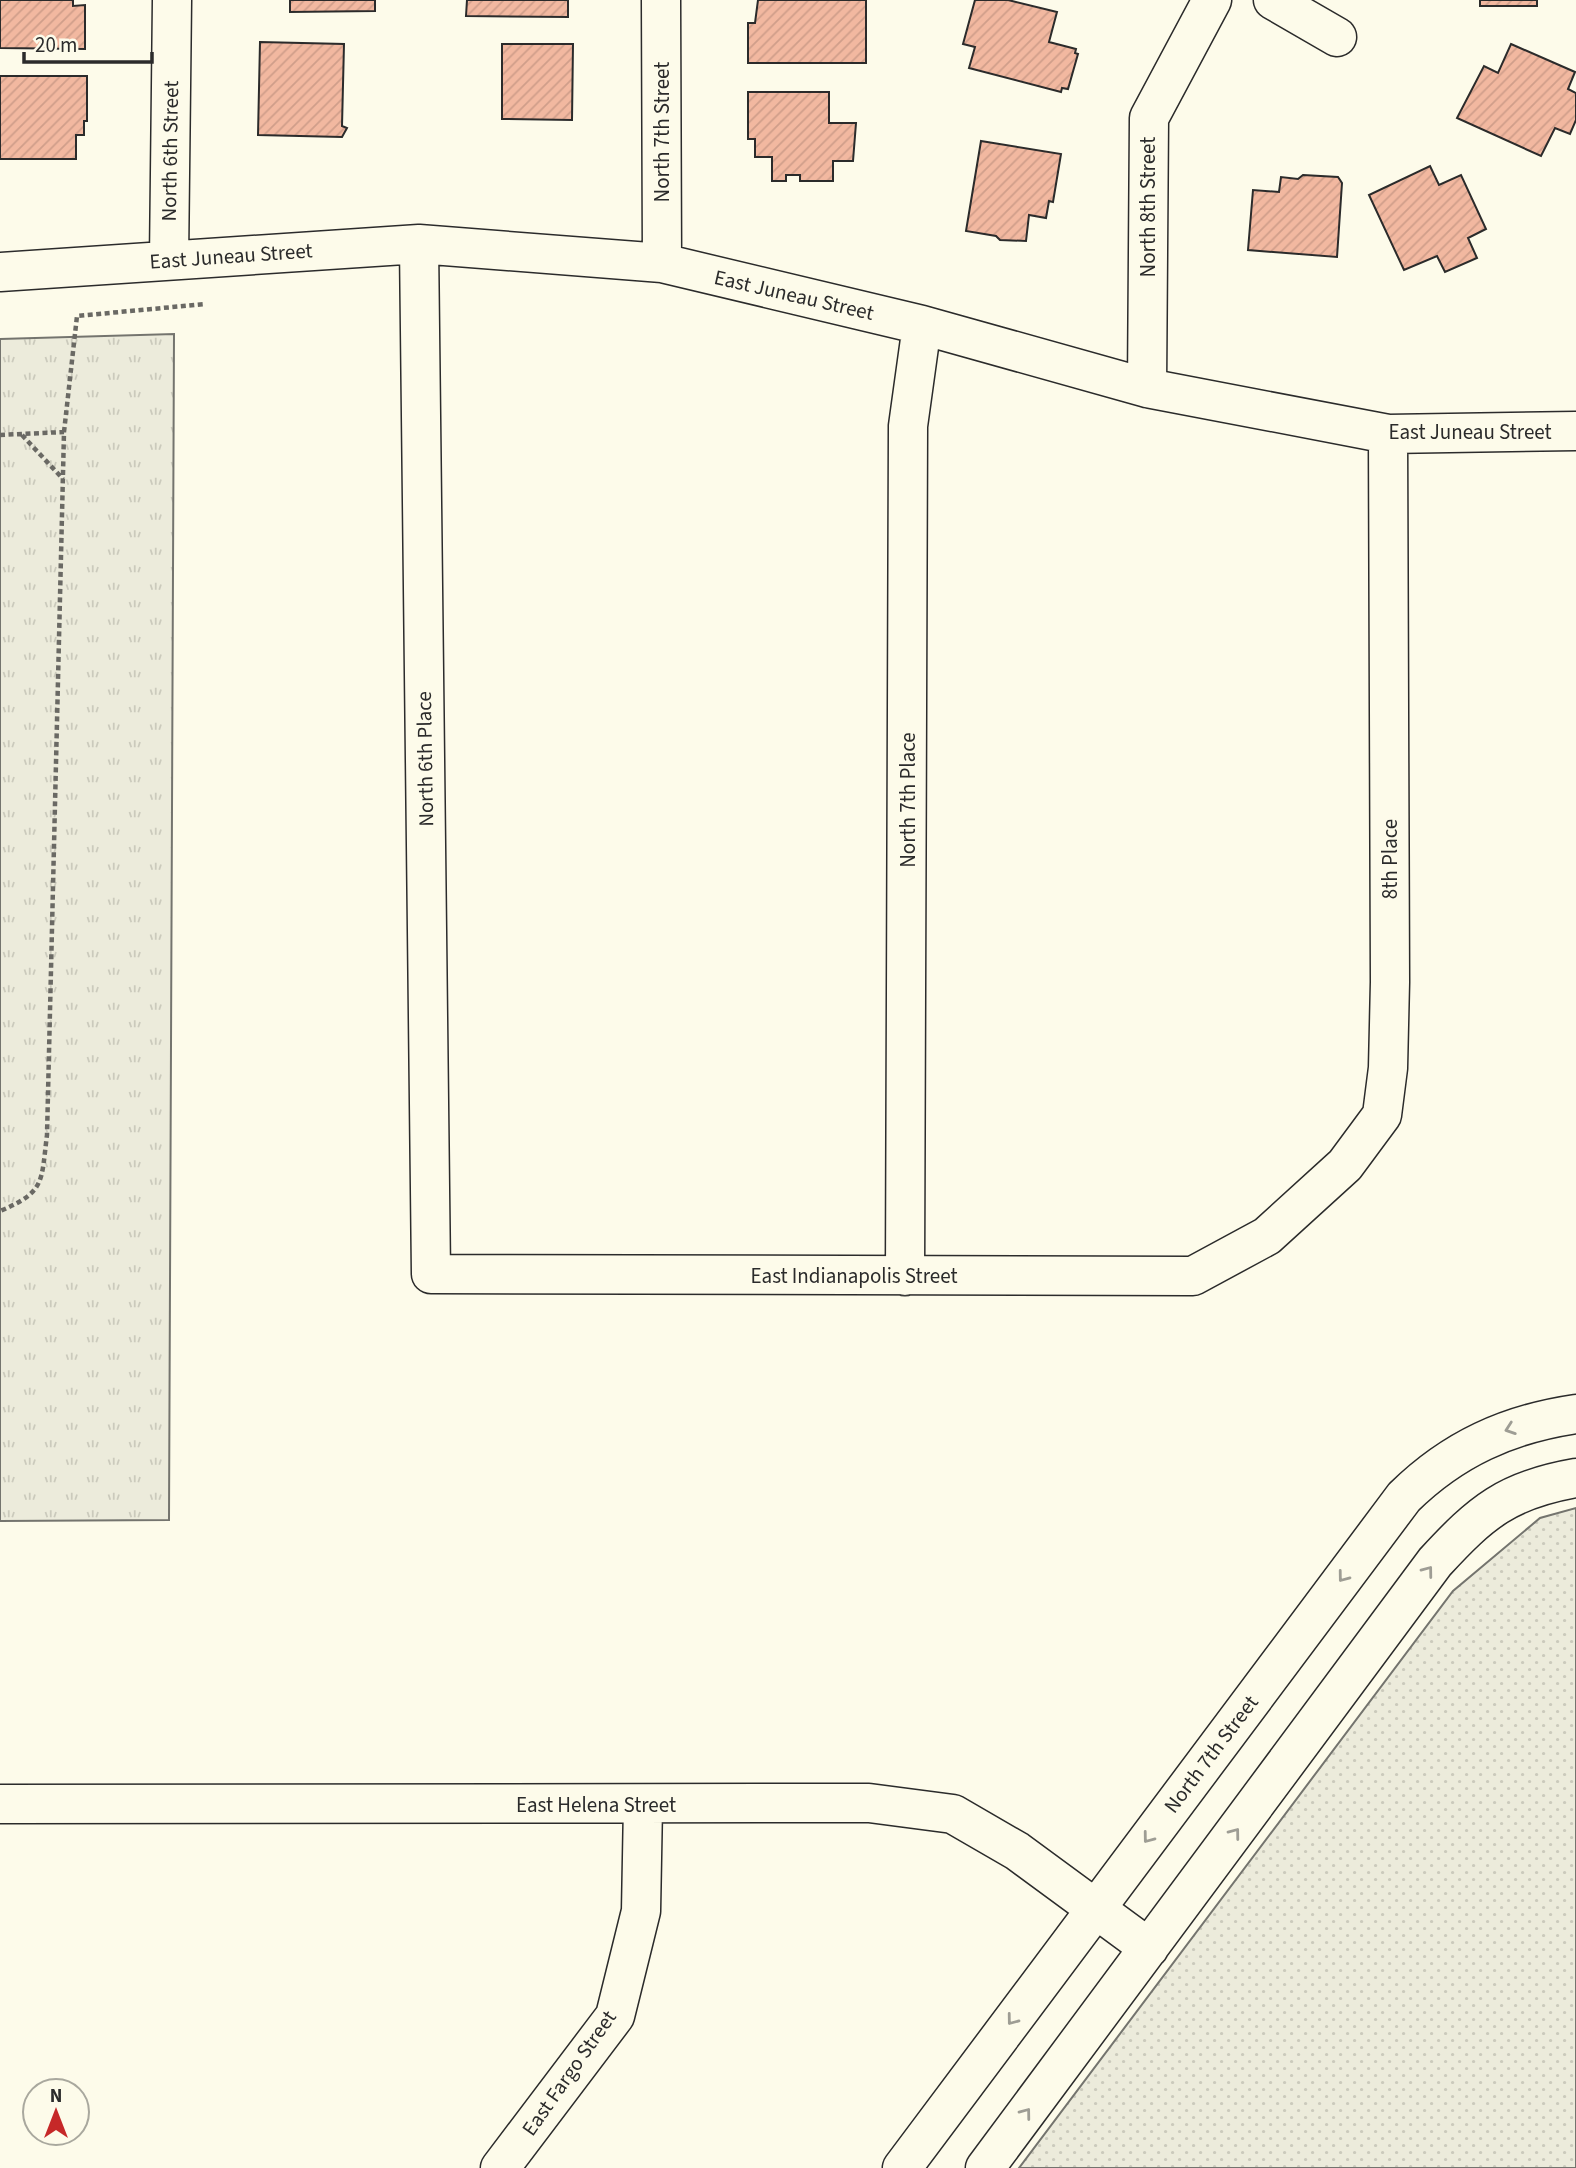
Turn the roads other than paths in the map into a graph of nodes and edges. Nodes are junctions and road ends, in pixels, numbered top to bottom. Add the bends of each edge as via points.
1 (172, 0) edge
2 (661, 0) edge
3 (1212, 0) edge
4 (1273, 0) edge
5 (1337, 37) dead end
6 (419, 244) junction
7 (169, 260) junction
8 (662, 263) junction
9 (0, 272) edge
10 (922, 326) junction
11 (1147, 388) junction
12 (1576, 431) edge
13 (1388, 434) junction
14 (1267, 1236) joint
15 (431, 1274) joint
16 (905, 1276) junction
17 (1576, 1414) edge
18 (1576, 1478) edge
19 (0, 1804) edge
20 (643, 1805) junction
21 (1096, 1909) junction
22 (1149, 1948) junction
23 (500, 2168) edge
24 (902, 2168) edge
25 (985, 2168) edge

1 - 7 street, North 6th Street
2 - 8 street, North 7th Street
3 - 11 street, North 8th Street via 1149,118
4 - 5 street
6 - 7 street, East Juneau Street
6 - 8 street, East Juneau Street
6 - 15 street, North 6th Place
7 - 9 street, East Juneau Street
8 - 10 street, East Juneau Street
10 - 11 street, East Juneau Street
10 - 16 street, North 7th Place via 908,426
11 - 13 street, East Juneau Street
12 - 13 street, East Juneau Street
13 - 14 street, 8th Place via 1390,982 1382,1115 1345,1165
14 - 16 street, East Indianapolis Street via 1193,1276
15 - 16 street, East Indianapolis Street
17 -> 21 street, North 7th Street via 1538,1420 1491,1436 1431,1471 1404,1497
22 -> 18 street via 1435,1562 1486,1510 1545,1483
19 - 20 street, East Helena Street
20 - 21 street, East Helena Street via 869,1803 953,1814 1017,1851
20 - 23 street, East Fargo Street via 640,1911 615,2016
21 - 22 street, East Helena Street
21 -> 24 street, North 7th Street
25 -> 22 street

